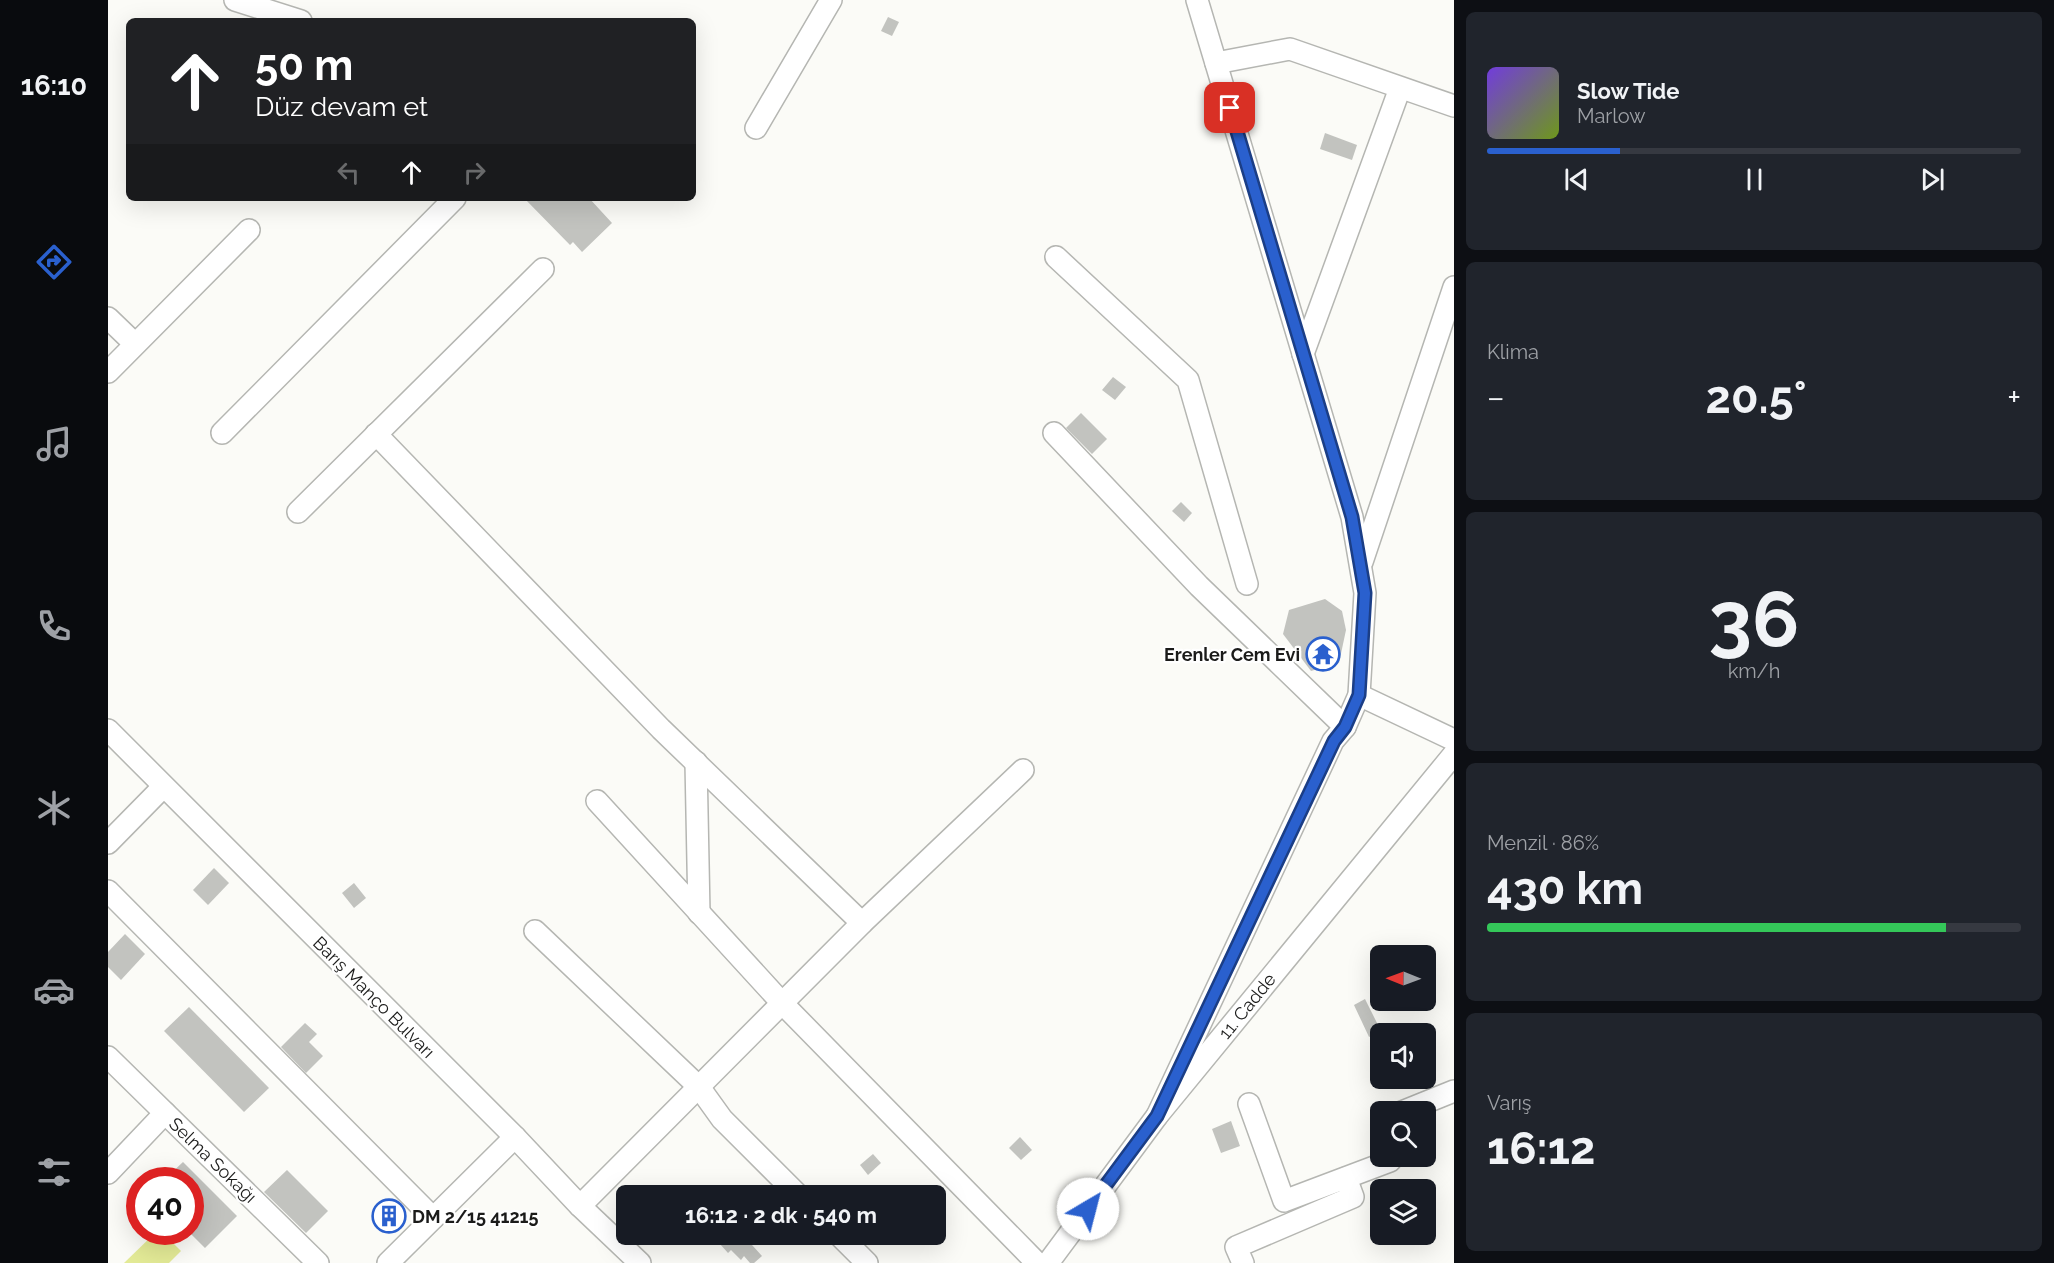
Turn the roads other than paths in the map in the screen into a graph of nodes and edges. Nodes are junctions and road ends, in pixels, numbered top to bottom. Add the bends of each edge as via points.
1 (235, 0) edge
2 (831, 0) edge
3 (1197, 0) edge
4 (291, 18) edge
5 (1216, 63) junction
6 (1400, 87) junction
7 (1454, 106) edge
8 (756, 128) dead end
9 (452, 201) edge
10 (249, 230) dead end
11 (1056, 257) dead end
12 (543, 269) dead end
13 (1454, 287) edge
14 (108, 318) edge
15 (135, 345) junction
16 (1303, 354) junction
17 (108, 372) edge
18 (222, 433) dead end
19 (1054, 433) dead end
20 (376, 434) junction
21 (298, 512) dead end
22 (1362, 563) junction
23 (1246, 584) dead end
24 (1359, 695) junction
25 (1345, 727) junction
26 (108, 730) edge
27 (1454, 740) edge
28 (1454, 754) edge
29 (696, 762) junction
30 (1023, 770) dead end
31 (163, 787) junction
32 (597, 801) dead end
33 (108, 843) edge
34 (108, 891) edge
35 (699, 913) junction
36 (862, 923) junction
37 (535, 931) dead end
38 (782, 1003) junction
39 (108, 1056) edge
40 (699, 1087) junction
41 (1454, 1091) edge
42 (1429, 1101) edge
43 (1249, 1104) dead end
44 (165, 1113) junction
45 (1157, 1116) junction
46 (515, 1137) junction
47 (1374, 1167) edge
48 (108, 1173) edge
49 (1346, 1178) junction
50 (788, 1185) edge
51 (1284, 1201) junction
52 (580, 1206) junction
53 (1329, 1207) junction
54 (433, 1218) junction
55 (1259, 1237) junction
56 (849, 1245) edge
57 (318, 1263) edge
58 (388, 1263) edge
59 (640, 1263) edge
60 (867, 1263) edge
61 (1037, 1263) edge
62 (1048, 1263) edge
63 (1243, 1263) edge

1 - 4 street
2 - 8 street
3 - 5 street
5 - 6 street via 1290,49
5 - 16 street
6 - 7 street
6 - 16 street
9 - 18 street
10 - 15 street
11 - 23 street via 1188,380
12 - 20 street
13 - 22 street
14 - 15 street
15 - 17 street
16 - 22 street
19 - 25 street via 1199,586
20 - 21 street
20 - 29 street
22 - 24 street via 1365,593
24 - 25 street
24 - 27 street
25 - 45 street via 1334,741
26 - 31 street, Barış Manço Bulvarı
28 - 45 street, 11. Cadde
29 - 35 street
29 - 36 street
30 - 36 street
31 - 33 street
31 - 46 street, Barış Manço Bulvarı
32 - 35 street
34 - 54 street
35 - 38 street
36 - 38 street
37 - 40 street
38 - 40 street
38 - 61 street
39 - 44 street, Selma Sokağı
40 - 50 street via 722,1119
40 - 52 street
41 - 42 street
43 - 51 street
44 - 48 street
44 - 57 street, Selma Sokağı
45 - 62 street, 11. Cadde
46 - 52 street, Barış Manço Bulvarı
46 - 54 street
47 - 49 street
49 - 51 street
49 - 53 street via 1353,1197
51 - 53 street
51 - 55 street
52 - 59 street, Barış Manço Bulvarı
53 - 55 street
54 - 58 street
55 - 63 street via 1236,1247
56 - 60 street

